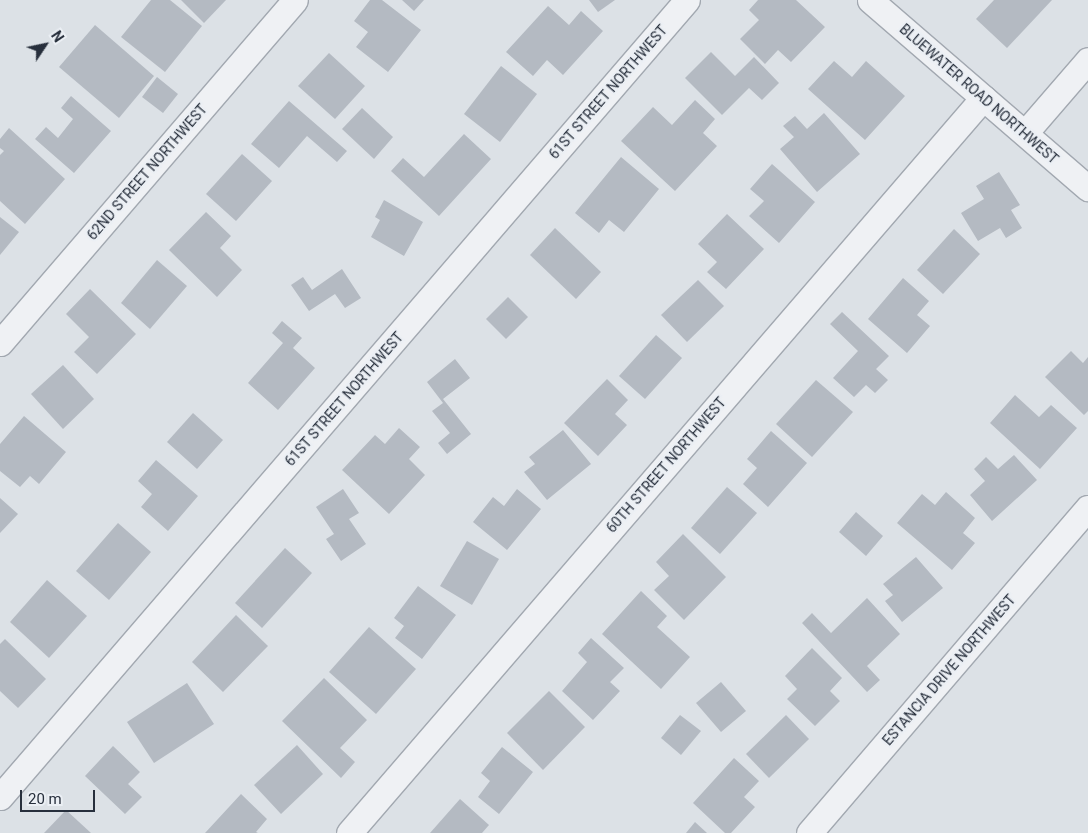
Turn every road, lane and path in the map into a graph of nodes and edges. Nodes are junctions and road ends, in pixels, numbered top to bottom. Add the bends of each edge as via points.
1 (295, 0) edge
2 (687, 0) edge
3 (870, 0) edge
4 (1088, 60) edge
5 (983, 98) junction
6 (1025, 134) junction
7 (1088, 188) edge
8 (0, 343) edge
9 (1088, 508) edge
10 (0, 798) edge
11 (349, 833) edge
12 (809, 833) edge

1 - 8 street, 62ND STREET NORTHWEST
2 - 10 street, 61ST STREET NORTHWEST
3 - 5 street, BLUEWATER ROAD NORTHWEST
4 - 6 street
5 - 6 street, BLUEWATER ROAD NORTHWEST
5 - 11 street, 60TH STREET NORTHWEST
6 - 7 street, BLUEWATER ROAD NORTHWEST
9 - 12 street, ESTANCIA DRIVE NORTHWEST

